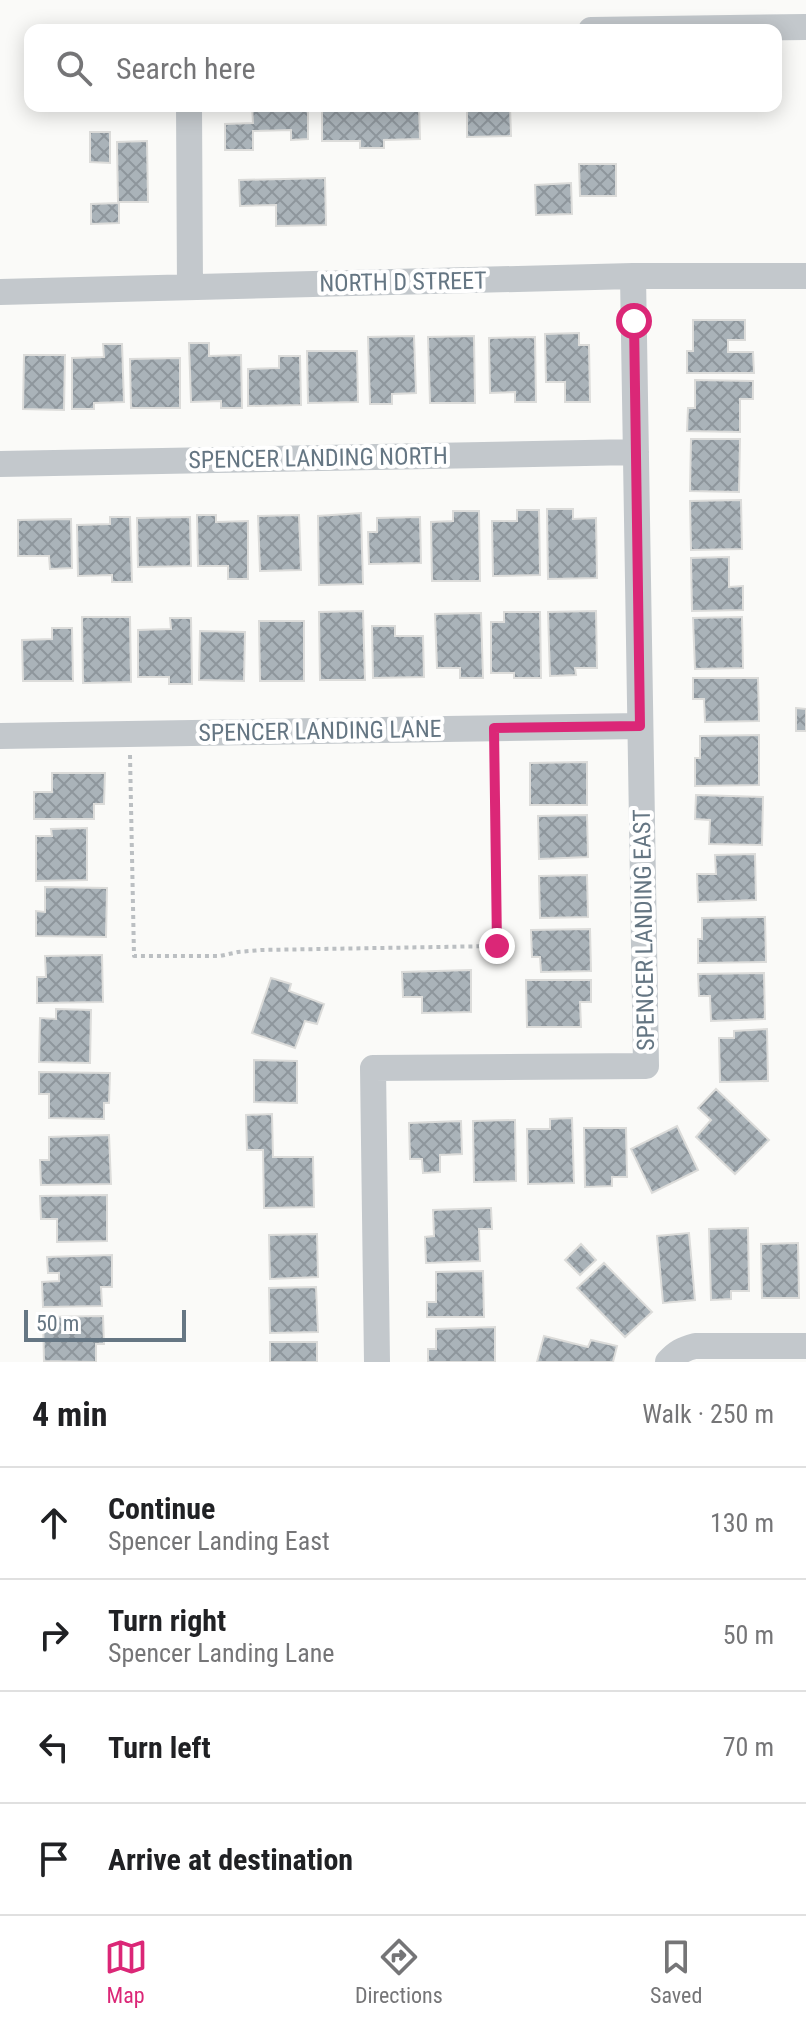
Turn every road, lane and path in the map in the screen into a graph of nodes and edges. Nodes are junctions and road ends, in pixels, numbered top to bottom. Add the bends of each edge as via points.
1 (782, 27) edge
2 (806, 27) edge
3 (189, 112) edge
4 (633, 276) junction
5 (806, 276) edge
6 (190, 287) junction
7 (0, 292) edge
8 (636, 452) junction
9 (0, 464) edge
10 (640, 726) junction
11 (494, 728) junction
12 (130, 734) junction
13 (0, 736) edge
14 (806, 1346) edge
15 (377, 1362) edge
16 (668, 1362) edge

1 - 2 street
3 - 6 street
4 - 5 street, NORTH D STREET
4 - 6 street, NORTH D STREET
4 - 8 street, SPENCER LANDING EAST
6 - 7 street, NORTH D STREET
8 - 9 street, SPENCER LANDING NORTH
8 - 10 street, SPENCER LANDING EAST
10 - 11 street, SPENCER LANDING LANE
10 - 15 street, SPENCER LANDING EAST via 646,1066 373,1068
11 - 12 street, SPENCER LANDING LANE
11 - 12 path via 497,946 261,950 220,956 134,956
12 - 13 street, SPENCER LANDING LANE
14 - 16 street via 695,1346

